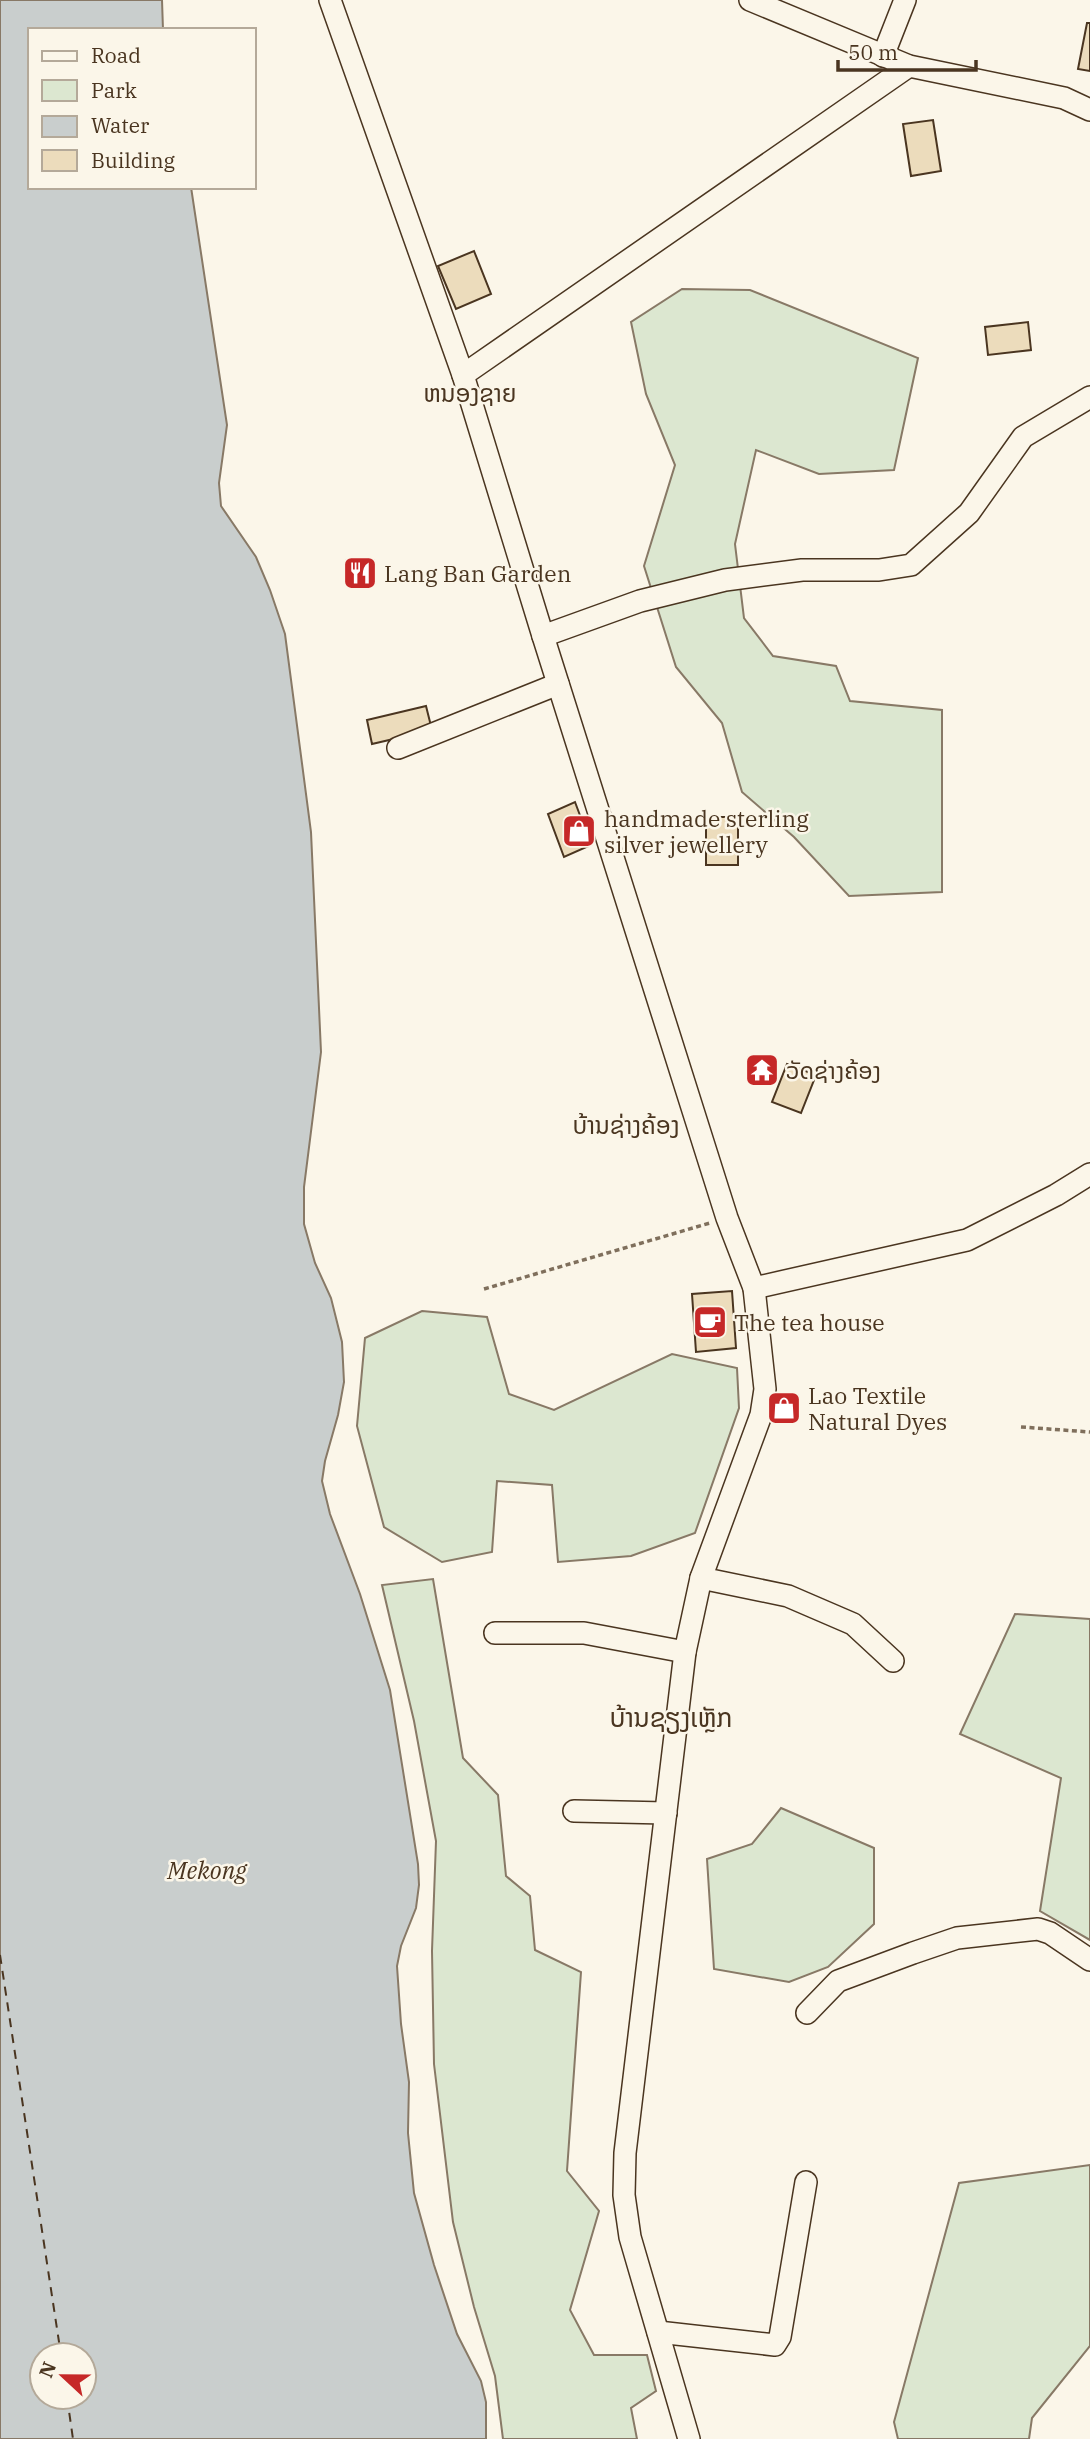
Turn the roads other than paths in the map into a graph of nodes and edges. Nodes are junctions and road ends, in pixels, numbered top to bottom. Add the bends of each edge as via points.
1 (330, 0) edge
2 (750, 0) edge
3 (905, 0) edge
4 (883, 56) junction
5 (909, 66) junction
6 (1086, 105) edge
7 (463, 375) junction
8 (1090, 397) edge
9 (542, 636) junction
10 (558, 684) junction
11 (398, 748) dead end
12 (1090, 1174) edge
13 (754, 1288) junction
14 (701, 1578) junction
15 (495, 1633) dead end
16 (685, 1652) junction
17 (894, 1661) dead end
18 (574, 1811) dead end
19 (666, 1812) junction
20 (1090, 1960) edge
21 (807, 2013) dead end
22 (806, 2182) dead end
23 (658, 2332) junction
24 (689, 2439) edge

1 - 7 street
2 - 4 street
3 - 4 street
4 - 5 street
5 - 6 street
5 - 7 street
7 - 9 street
8 - 9 street via 1023,436 969,513 911,565 879,570 802,570 725,580 640,601
9 - 10 street
10 - 11 street
10 - 13 street via 727,1218
12 - 13 street via 967,1240
13 - 14 street via 765,1389 761,1415
14 - 16 street
14 - 17 street via 789,1596 853,1624
15 - 16 street via 584,1633
16 - 19 street
18 - 19 street
19 - 23 street via 624,2195 630,2237
20 - 21 street via 1038,1929 957,1938 838,1981
22 - 23 street via 775,2345
23 - 24 street

